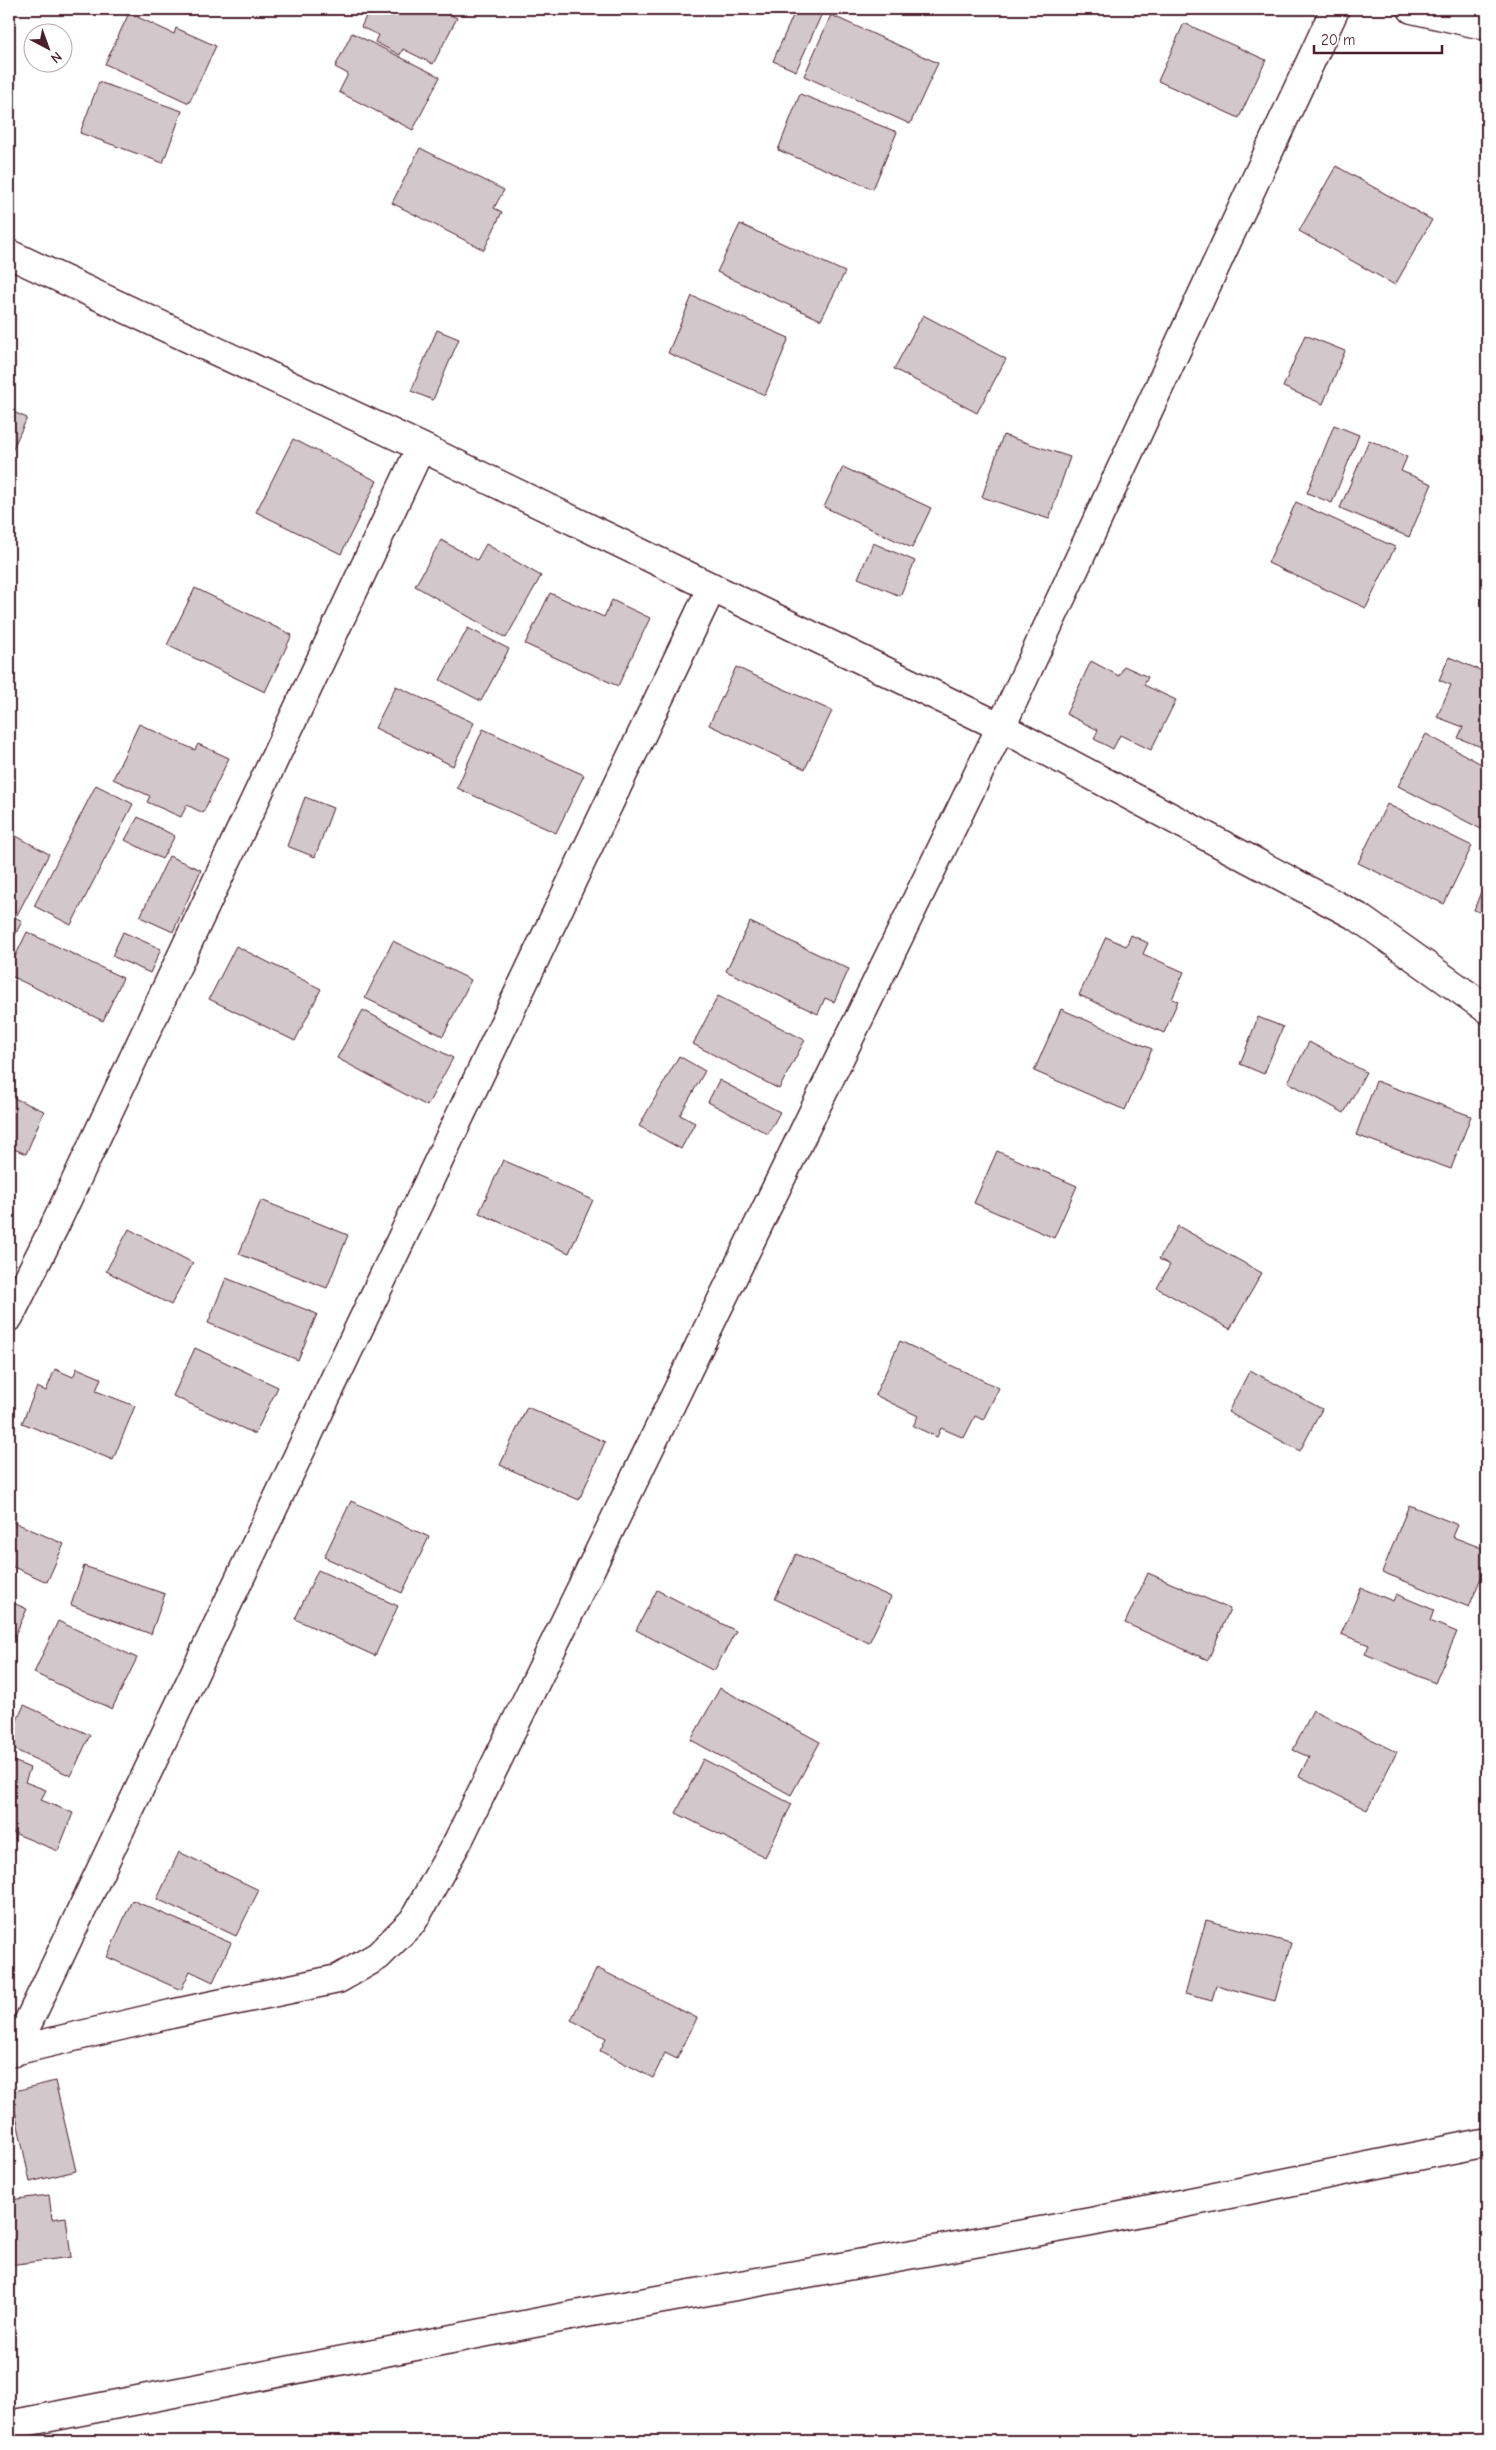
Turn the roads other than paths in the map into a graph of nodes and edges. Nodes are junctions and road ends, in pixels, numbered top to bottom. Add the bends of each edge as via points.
1 (1335, 9) edge
2 (1412, 9) edge
3 (1487, 26) edge
4 (9, 254) edge
5 (421, 447) junction
6 (712, 587) junction
7 (1001, 727) junction
8 (1487, 1009) edge
9 (9, 1318) edge
10 (12, 2052) edge
11 (1487, 2142) edge
12 (9, 2426) edge

1 - 7 street
2 - 3 street
4 - 5 street
5 - 6 street
5 - 9 street
6 - 7 street
6 - 10 street
7 - 8 street via 1358,917
7 - 10 street via 459,1839 413,1921 378,1956 338,1979
11 - 12 street via 1091,2222 591,2312

